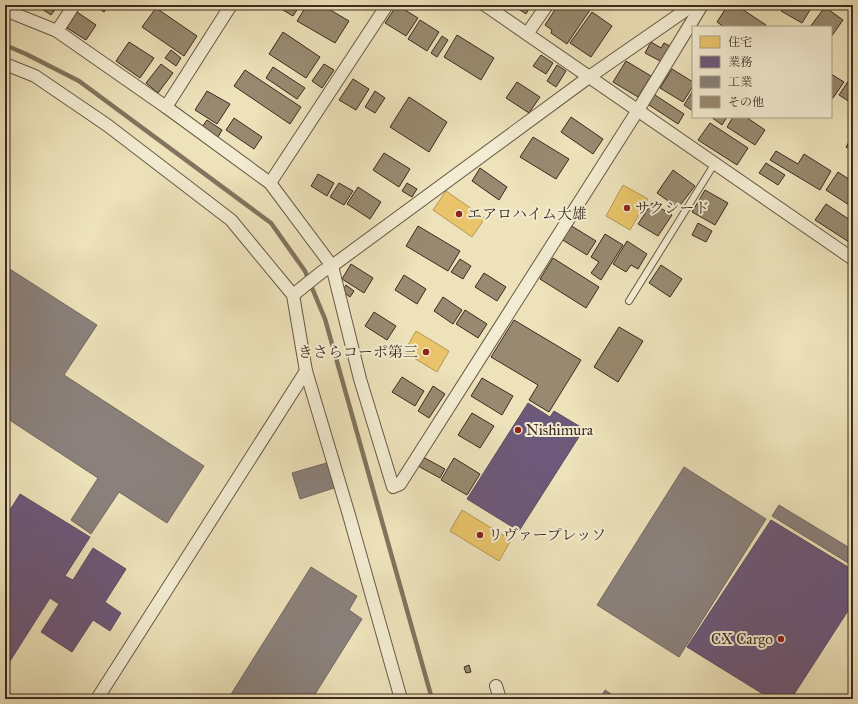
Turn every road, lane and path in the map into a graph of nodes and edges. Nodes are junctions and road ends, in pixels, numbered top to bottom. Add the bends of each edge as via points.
1 (74, 5) edge
2 (231, 5) edge
3 (387, 5) edge
4 (485, 5) edge
5 (547, 5) edge
6 (693, 5) edge
7 (702, 5) edge
8 (5, 10) edge
9 (57, 31) junction
10 (527, 34) junction
11 (5, 64) edge
12 (589, 77) junction
13 (166, 107) junction
14 (638, 110) junction
15 (715, 163) junction
16 (270, 183) junction
17 (853, 259) edge
18 (327, 269) junction
19 (294, 295) junction
20 (629, 301) dead end
21 (306, 371) junction
22 (496, 686) dead end
23 (97, 699) edge
24 (401, 699) edge
25 (500, 699) edge

1 - 9 street
2 - 13 street
3 - 16 street
4 - 10 street
5 - 10 street
6 - 12 street
7 - 14 street
8 - 9 street
9 - 13 street
10 - 12 street
11 - 19 street via 35,76 106,125 231,220
12 - 14 street
12 - 18 street
13 - 16 street
14 - 15 street
14 - 18 street via 400,484 393,487
15 - 17 street
15 - 20 lane
16 - 18 street
18 - 19 street
19 - 21 street
21 - 23 street
21 - 24 street via 352,522
22 - 25 street

